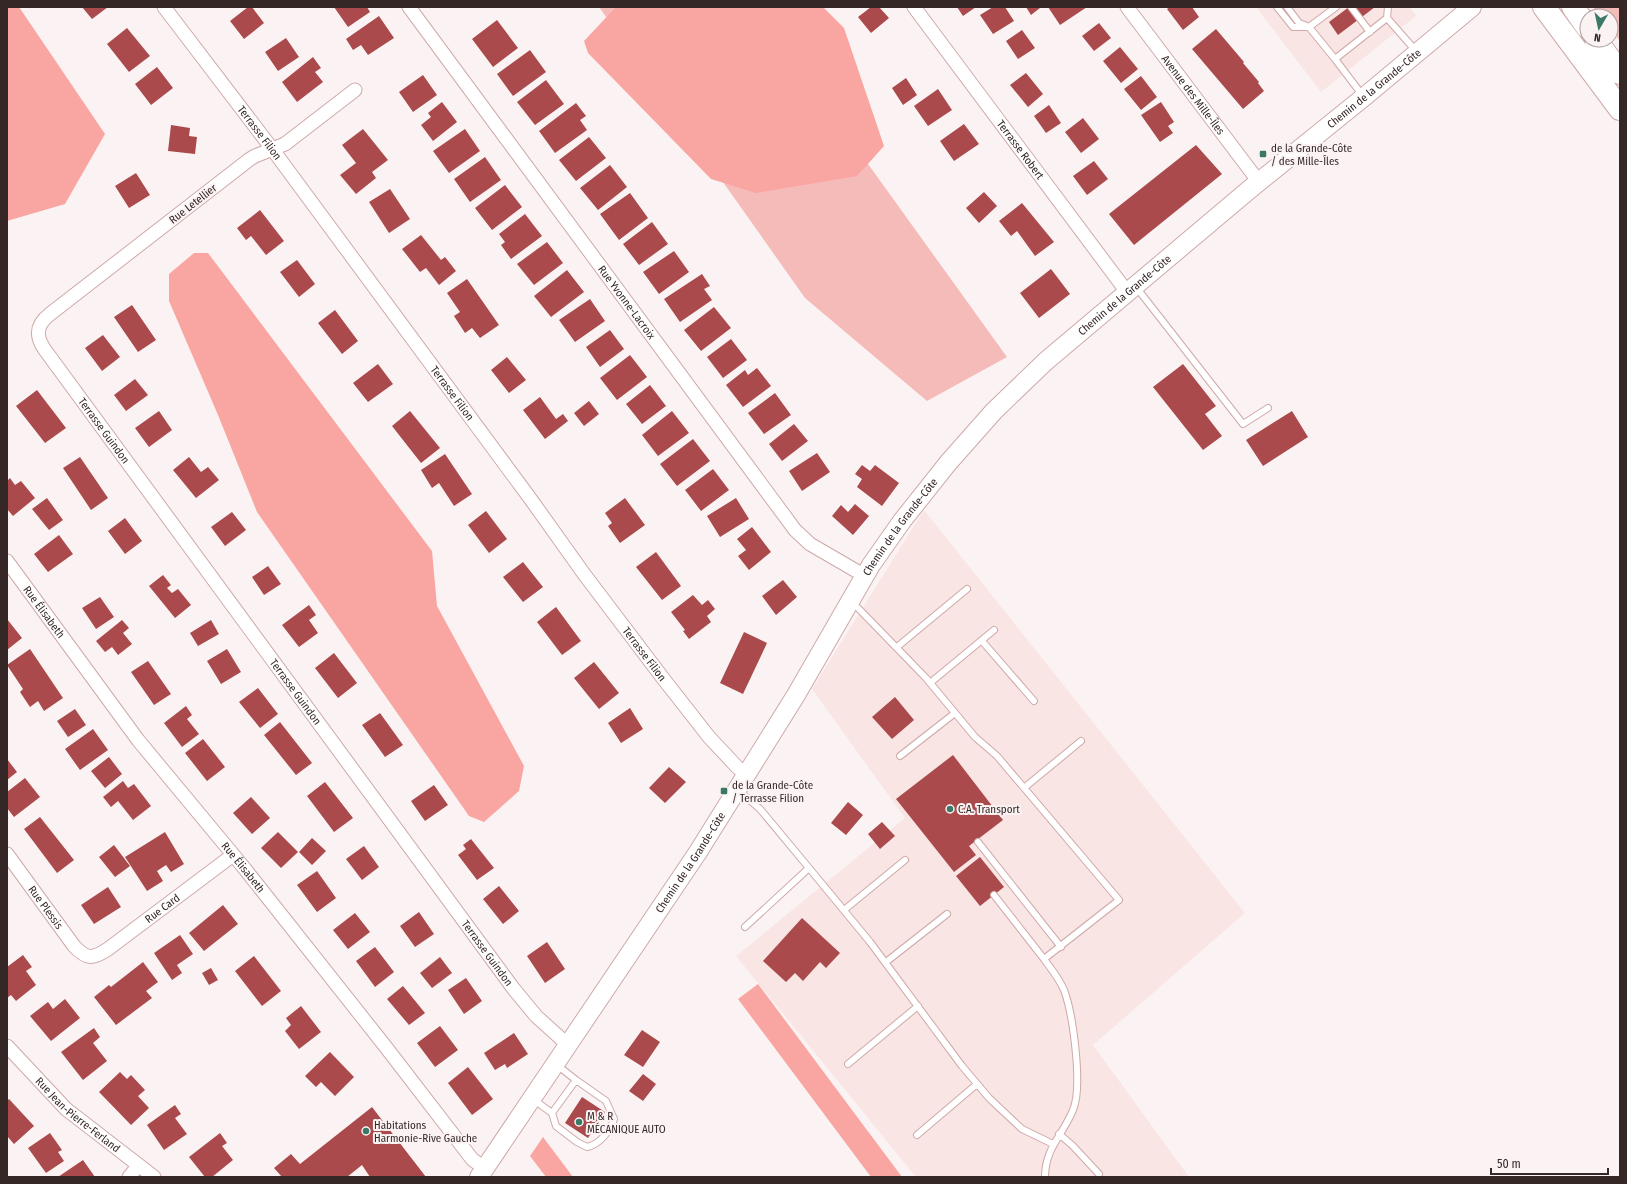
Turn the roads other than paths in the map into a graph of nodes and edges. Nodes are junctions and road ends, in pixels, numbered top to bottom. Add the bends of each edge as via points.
1 (164, 7) edge
2 (410, 7) edge
3 (914, 7) edge
4 (1127, 7) edge
5 (1277, 7) edge
6 (1287, 7) edge
7 (1336, 7) edge
8 (1351, 7) edge
9 (1388, 7) edge
10 (1472, 7) edge
11 (1544, 7) edge
12 (1573, 7) edge
13 (1579, 16) edge
14 (1387, 18) junction
15 (1309, 27) junction
16 (1370, 32) junction
17 (1602, 48) edge
18 (1417, 53) junction
19 (1335, 59) junction
20 (1620, 73) edge
21 (355, 90) dead end
22 (1364, 97) junction
23 (1620, 109) edge
24 (273, 150) junction
25 (1259, 182) junction
26 (1131, 289) junction
27 (39, 329) joint
28 (1268, 408) dead end
29 (7, 561) edge
30 (865, 576) junction
31 (966, 589) dead end
32 (849, 602) junction
33 (994, 630) dead end
34 (982, 641) junction
35 (897, 647) junction
36 (930, 683) junction
37 (1034, 701) dead end
38 (955, 713) junction
39 (1081, 741) dead end
40 (900, 756) dead end
41 (742, 782) junction
42 (1024, 788) junction
43 (978, 842) dead end
44 (7, 854) edge
45 (233, 855) junction
46 (904, 860) dead end
47 (809, 868) junction
48 (994, 895) dead end
49 (844, 910) junction
50 (947, 914) dead end
51 (745, 927) dead end
52 (1061, 946) junction
53 (89, 957) joint
54 (1044, 959) junction
55 (886, 962) junction
56 (918, 1006) junction
57 (568, 1045) junction
58 (7, 1046) edge
59 (556, 1064) junction
60 (848, 1064) dead end
61 (576, 1080) junction
62 (977, 1084) junction
63 (532, 1099) junction
64 (552, 1113) junction
65 (1059, 1134) junction
66 (917, 1135) dead end
67 (1053, 1144) junction
68 (138, 1166) junction
69 (482, 1173) edge
70 (1099, 1174) dead end
71 (129, 1177) edge
72 (154, 1177) edge
73 (1044, 1177) edge

1 - 24 street, Terrasse Filion
2 - 30 street, Rue Yvonne-Lacroix via 795,530 810,544
3 - 26 street, Terrasse Robert
4 - 25 street, Avenue des Mille-Îles
5 - 15 lane via 1293,27
6 - 15 lane via 1300,23
7 - 15 lane
8 - 16 lane
9 - 14 lane
10 - 18 main road, Chemin de la Grande-Côte
11 - 23 highway
12 - 13 highway
14 - 16 lane
14 - 18 lane
15 - 19 lane
16 - 19 lane
17 - 20 highway
18 - 22 main road, Chemin de la Grande-Côte
19 - 22 lane
21 - 24 street, Rue Letellier via 297,136
22 - 25 main road, Chemin de la Grande-Côte
24 - 27 street, Rue Letellier via 255,156 238,169 50,314 41,322
24 - 41 street, Terrasse Filion via 584,574 709,737 738,768
25 - 26 main road, Chemin de la Grande-Côte
26 - 28 lane via 1243,424
26 - 30 main road, Chemin de la Grande-Côte via 1042,364 990,415 902,521
27 - 57 street, Terrasse Guindon via 39,338 44,350 513,988 529,1008
29 - 45 street, Rue Élisabeth via 127,726
30 - 32 main road, Chemin de la Grande-Côte
31 - 35 lane
32 - 35 lane
32 - 41 main road, Chemin de la Grande-Côte
33 - 34 lane
34 - 36 lane
34 - 37 lane
35 - 36 lane
36 - 38 lane
38 - 40 lane
38 - 42 lane
39 - 42 lane
41 - 47 lane via 760,810
41 - 57 main road, Chemin de la Grande-Côte
42 - 52 lane via 1119,900
43 - 52 lane
44 - 53 street, Rue Plessis via 74,946
45 - 53 street, Rue Card via 108,949
45 - 69 street, Rue Élisabeth
46 - 49 lane
47 - 49 lane
47 - 51 lane
48 - 54 lane
49 - 55 lane
50 - 55 lane
52 - 54 lane
54 - 65 lane via 1059,980 1068,1001 1077,1065 1076,1099 1073,1110
55 - 56 lane
56 - 60 lane
56 - 62 lane
57 - 59 main road, Chemin de la Grande-Côte
58 - 68 street, Rue Jean-Pierre-Ferland via 66,1109
59 - 61 lane
59 - 63 main road, Chemin de la Grande-Côte
61 - 64 lane
61 - 64 lane via 610,1106 614,1118 610,1129 596,1143 587,1147 556,1126
62 - 66 lane
62 - 67 lane via 1012,1121 1030,1134
63 - 64 lane
63 - 69 main road, Chemin de la Grande-Côte
65 - 67 lane
65 - 70 lane
67 - 73 lane via 1047,1157
68 - 71 street
68 - 72 street, Rue Jean-Pierre-Ferland

